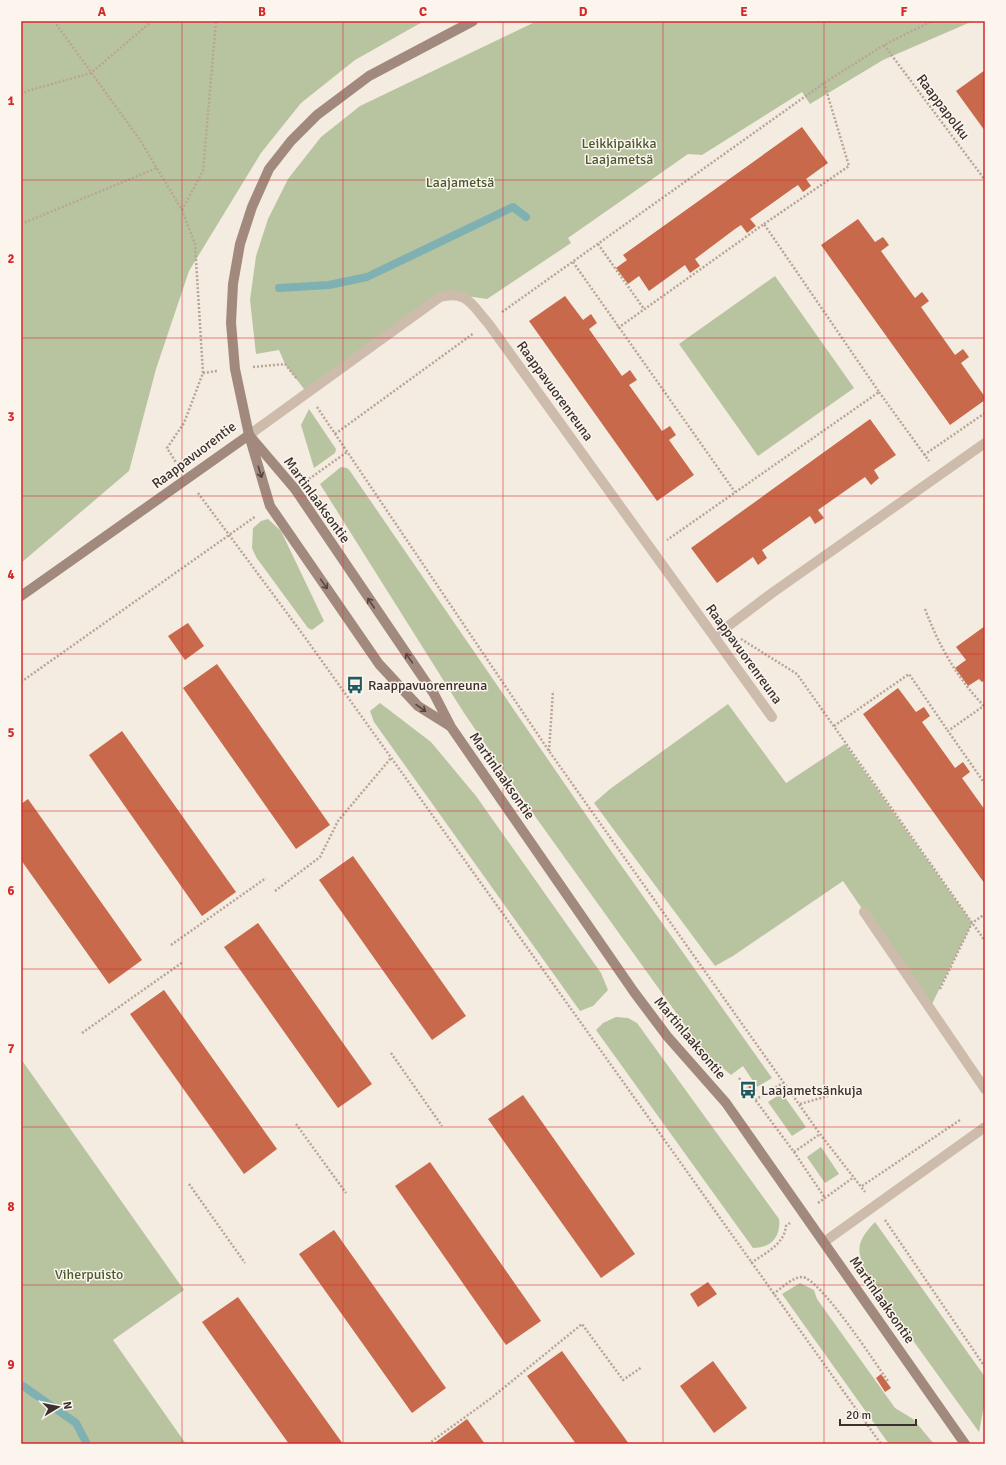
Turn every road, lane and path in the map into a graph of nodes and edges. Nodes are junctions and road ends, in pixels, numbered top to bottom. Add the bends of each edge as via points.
1 (54, 21) edge
2 (152, 21) edge
3 (216, 21) edge
4 (473, 21) edge
5 (932, 21) edge
6 (928, 22) edge
7 (884, 45) junction
8 (91, 73) junction
9 (824, 83) junction
10 (21, 95) edge
11 (157, 168) junction
12 (985, 180) edge
13 (182, 210) junction
14 (21, 224) edge
15 (764, 224) junction
16 (598, 244) junction
17 (572, 262) junction
18 (644, 309) junction
19 (488, 323) junction
20 (618, 328) junction
21 (235, 369) junction
22 (203, 373) junction
23 (879, 392) junction
24 (307, 393) junction
25 (985, 413) edge
26 (335, 434) junction
27 (249, 435) junction
28 (985, 443) edge
29 (347, 452) junction
30 (924, 455) junction
31 (932, 465) dead end
32 (188, 479) junction
33 (295, 489) junction
34 (735, 492) junction
35 (270, 506) junction
36 (229, 535) junction
37 (652, 550) junction
38 (21, 596) edge
39 (924, 609) dead end
40 (714, 636) junction
41 (21, 682) edge
42 (553, 691) dead end
43 (985, 706) edge
44 (772, 717) dead end
45 (834, 726) dead end
46 (451, 727) junction
47 (948, 731) junction
48 (549, 752) junction
49 (391, 758) junction
50 (985, 784) edge
51 (266, 878) dead end
52 (275, 891) dead end
53 (864, 912) dead end
54 (985, 914) edge
55 (171, 945) dead end
56 (183, 962) dead end
57 (930, 1008) junction
58 (82, 1033) dead end
59 (391, 1053) dead end
60 (739, 1078) dead end
61 (783, 1083) junction
62 (985, 1089) edge
63 (828, 1096) dead end
64 (755, 1100) junction
65 (800, 1104) junction
66 (966, 1116) dead end
67 (296, 1124) dead end
68 (442, 1126) dead end
69 (985, 1127) edge
70 (820, 1134) junction
71 (794, 1152) junction
72 (189, 1184) dead end
73 (862, 1186) junction
74 (346, 1193) dead end
75 (825, 1198) dead end
76 (876, 1206) junction
77 (824, 1242) junction
78 (245, 1264) dead end
79 (773, 1294) junction
80 (642, 1367) dead end
81 (985, 1367) edge
82 (888, 1381) dead end
83 (428, 1444) edge
84 (881, 1444) edge
85 (965, 1444) edge

1 - 8 path
2 - 8 path
3 - 13 path via 203,171
4 - 21 street, Raappavuorentie via 369,76 317,115 291,141 269,169 252,207 240,244 233,284 231,323
5 - 6 path
6 - 7 path
7 - 9 path
7 - 12 path, Raappapolku
8 - 10 path via 27,91
8 - 11 path via 140,140
9 - 15 path via 848,166
9 - 16 path
11 - 13 path
11 - 14 path
13 - 22 path via 195,244
15 - 18 path
15 - 23 path
16 - 17 path
16 - 18 path
17 - 19 path
17 - 20 path
18 - 20 path
19 - 24 street, Raappavuorenreuna via 465,297 452,294 440,297
19 - 26 path
19 - 37 street, Raappavuorenreuna
20 - 34 path
21 - 22 path
21 - 24 path via 285,364
21 - 27 street, Raappavuorentie
22 - 32 path via 184,423 167,448
23 - 30 path
23 - 34 path
24 - 26 path
24 - 27 street, Raappavuorenreuna
25 - 30 path
26 - 29 path
27 - 32 street, Raappavuorentie
27 - 33 street, Martinlaaksontie
27 -> 35 street, Martinlaaksontie
28 - 40 street
29 - 33 path
29 - 48 path
30 - 31 path
32 - 36 path
32 - 38 street, Raappavuorentie
46 -> 33 street, Martinlaaksontie via 429,688
34 - 37 path
35 - 36 path
35 -> 46 street, Martinlaaksontie via 379,664 418,706
36 - 41 path
36 - 49 path
37 - 40 street, Raappavuorenreuna
39 - 43 path via 955,672
40 - 44 street, Raappavuorenreuna
42 - 48 path
43 - 47 path
45 - 47 path via 909,674
46 - 77 street, Martinlaaksontie via 634,992 667,1036 726,1103
47 - 50 path
48 - 61 path
49 - 52 path via 338,820 320,857
49 - 79 path
51 - 55 path
53 - 57 street
54 - 57 path via 972,923
56 - 58 path
57 - 62 street
59 - 68 path
60 - 64 path
61 - 64 path
61 - 65 path
63 - 65 path
64 - 71 path
65 - 70 path
66 - 73 path
67 - 74 path
69 - 76 street
70 - 71 path
70 - 73 path
71 - 75 path
72 - 78 path
73 - 76 path
76 - 77 street
76 - 81 path
77 - 85 street, Martinlaaksontie
79 - 82 path via 800,1277 812,1281 825,1293
79 - 84 path
80 - 83 path via 623,1380 582,1324 490,1399

